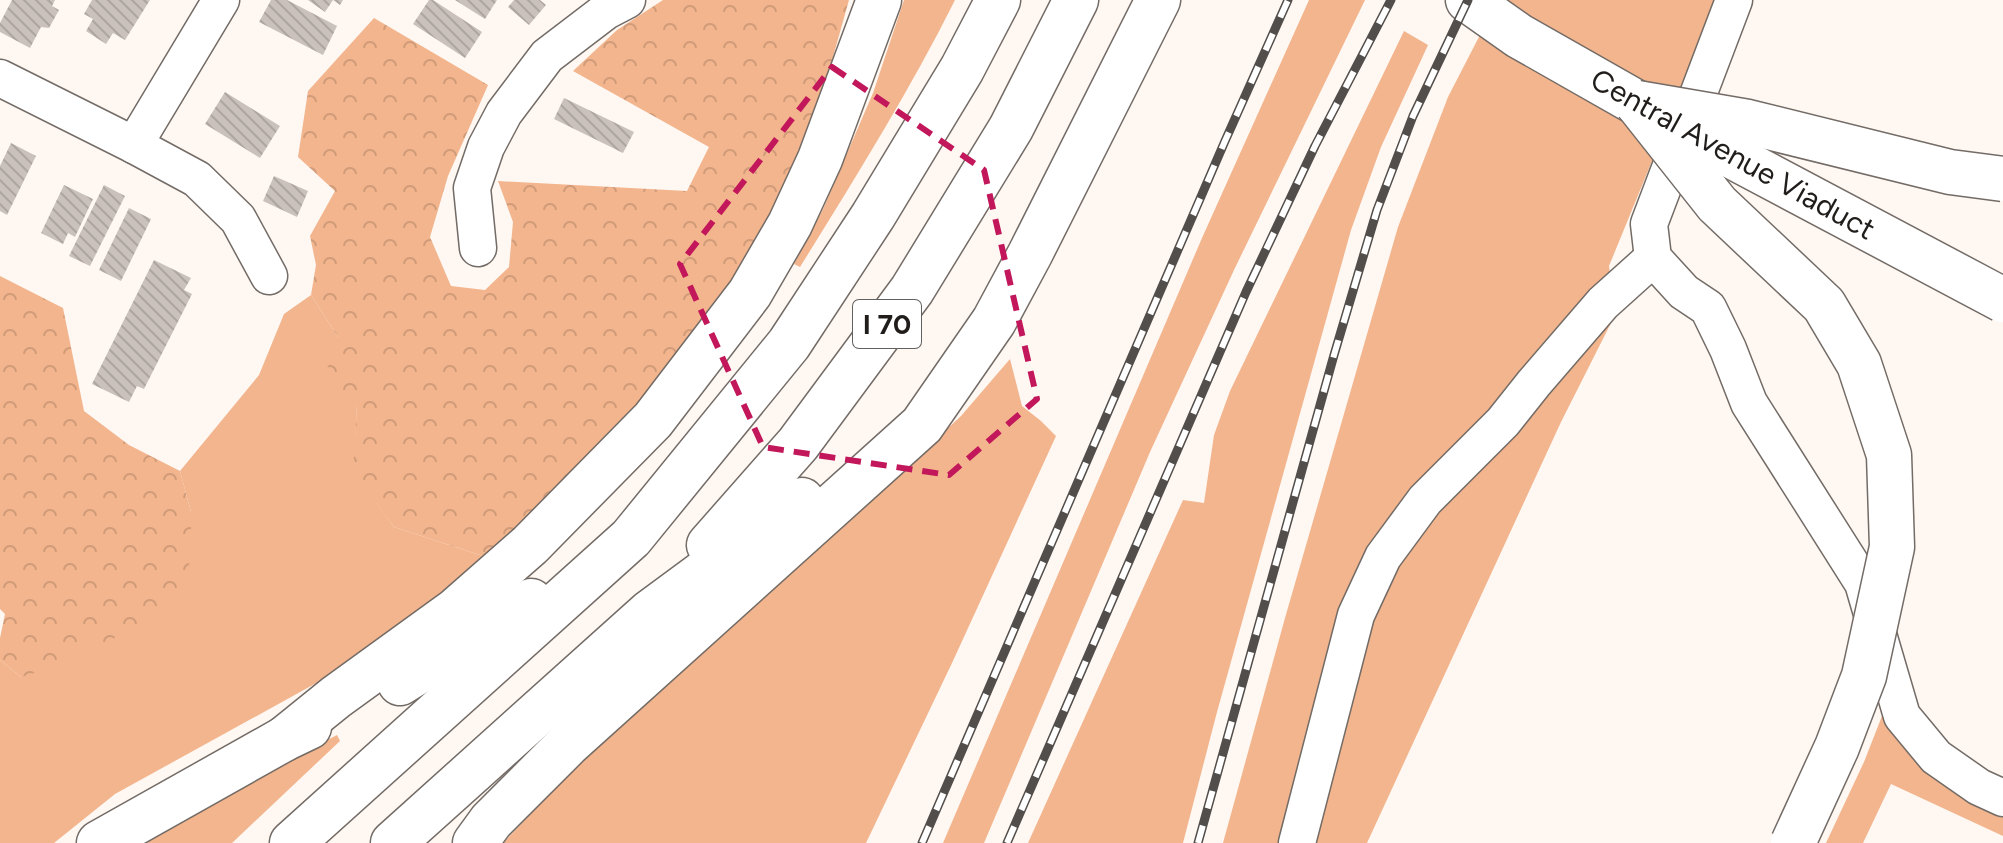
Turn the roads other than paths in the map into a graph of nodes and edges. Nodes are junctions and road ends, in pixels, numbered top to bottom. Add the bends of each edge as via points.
1 (221, 0) edge
2 (627, 0) edge
3 (879, 0) edge
4 (998, 0) edge
5 (1076, 0) edge
6 (1158, 0) edge
7 (1468, 0) edge
8 (1734, 0) edge
9 (0, 78) edge
10 (1637, 103) junction
11 (134, 145) junction
12 (2003, 179) edge
13 (478, 248) dead end
14 (1653, 258) junction
15 (269, 276) dead end
16 (2003, 300) edge
17 (994, 321) junction
18 (631, 538) junction
19 (649, 613) junction
20 (284, 739) junction
21 (2003, 798) edge
22 (99, 843) edge
23 (292, 843) edge
24 (393, 843) edge
25 (475, 843) edge
26 (1297, 843) edge
27 (1793, 843) edge

1 - 11 street
2 - 13 street via 547,56 504,113 472,188
3 - 20 main road via 790,224 750,293 653,420 520,555 456,610
4 - 18 main road, I 70 via 946,96 789,344
5 - 19 main road, I 70 via 1011,128 912,290 798,444
6 - 17 main road
7 - 10 main road, Central Avenue Viaduct via 1519,36
8 - 14 street via 1649,224
9 - 11 street
10 - 12 main road, bridge
10 - 16 main road, Central Avenue Viaduct, bridge
10 - 27 main road, bridge via 1717,204 1824,305 1859,364 1889,455 1892,547 1864,676
11 - 15 street via 197,179 238,219
14 - 21 street via 1684,292 1708,308 1749,403 1863,583 1902,716 1936,757
14 - 26 street via 1603,303 1503,422 1425,500 1383,557 1356,615
17 - 19 main road via 814,490
17 - 25 main road via 922,425 568,744
18 - 20 main road via 399,684
18 - 23 main road, I 70
19 - 24 main road, I 70
20 - 22 main road

